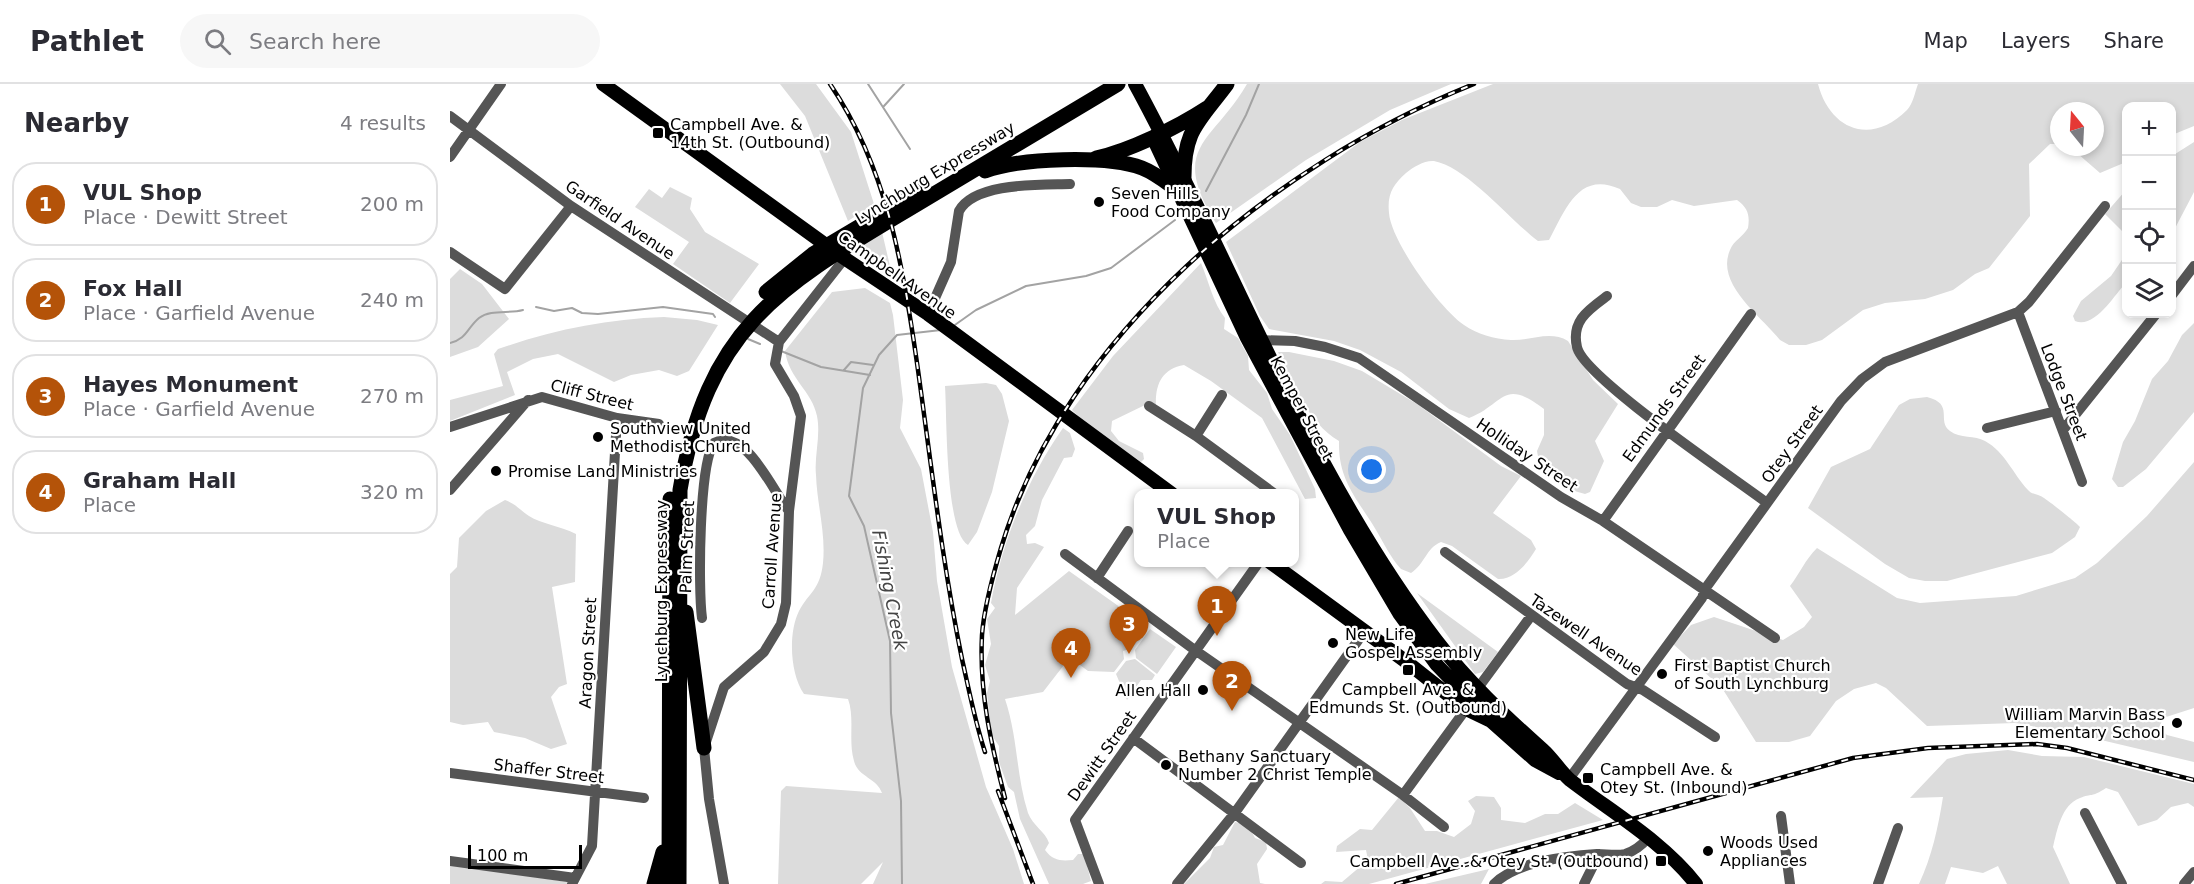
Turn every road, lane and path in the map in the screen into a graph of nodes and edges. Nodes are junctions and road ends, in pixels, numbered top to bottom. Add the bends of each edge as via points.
1 (501, 84) edge
2 (603, 84) edge
3 (1099, 84) edge
4 (1227, 84) edge
5 (1129, 85) edge
6 (1207, 108) junction
7 (450, 116) edge
8 (470, 129) junction
9 (1156, 134) junction
10 (450, 157) edge
11 (1081, 161) junction
12 (951, 184) junction
13 (1070, 184) dead end
14 (1181, 186) junction
15 (571, 206) junction
16 (2105, 206) dead end
17 (450, 252) edge
18 (843, 257) junction
19 (2194, 266) edge
20 (2176, 290) edge
21 (1607, 297) dead end
22 (754, 311) junction
23 (2018, 312) junction
24 (1751, 315) dead end
25 (932, 317) junction
26 (2153, 318) edge
27 (1254, 339) junction
28 (779, 342) junction
29 (723, 352) junction
30 (1222, 395) dead end
31 (528, 400) junction
32 (1149, 406) dead end
33 (2056, 411) junction
34 (617, 418) junction
35 (659, 424) dead end
36 (450, 427) edge
37 (1667, 428) junction
38 (1987, 428) dead end
39 (2063, 430) junction
40 (1196, 436) junction
41 (2082, 482) dead end
42 (1165, 489) edge
43 (1268, 489) edge
44 (450, 490) edge
45 (1767, 503) junction
46 (789, 511) junction
47 (1603, 521) junction
48 (1128, 531) dead end
49 (1445, 552) dead end
50 (1065, 554) dead end
51 (1255, 567) edge
52 (1277, 567) edge
53 (1097, 578) junction
54 (679, 579) junction
55 (1706, 590) junction
56 (1531, 616) junction
57 (702, 618) dead end
58 (1364, 632) junction
59 (1775, 638) dead end
60 (1196, 650) junction
61 (1449, 656) junction
62 (1437, 664) junction
63 (1420, 672) junction
64 (1635, 687) junction
65 (1478, 688) junction
66 (1466, 709) junction
67 (1491, 722) junction
68 (1300, 723) junction
69 (1715, 737) dead end
70 (1133, 738) junction
71 (704, 748) junction
72 (450, 773) edge
73 (1568, 778) junction
74 (597, 791) junction
75 (1403, 795) junction
76 (644, 798) dead end
77 (2085, 813) dead end
78 (1234, 814) junction
79 (1780, 816) dead end
80 (668, 825) junction
81 (1444, 827) dead end
82 (1898, 828) dead end
83 (1648, 838) junction
84 (1599, 854) junction
85 (450, 861) edge
86 (1301, 863) dead end
87 (2194, 872) edge
88 (573, 881) edge
89 (654, 884) edge
90 (669, 884) edge
91 (679, 884) edge
92 (723, 884) edge
93 (1099, 884) edge
94 (1177, 884) edge
95 (1494, 884) edge
96 (1584, 884) edge
97 (1696, 884) edge
98 (1791, 884) edge
99 (1878, 884) edge
100 (2122, 884) edge
101 (2184, 884) edge

1 - 8 street
2 - 18 main road, Campbell Avenue
3 - 22 highway, Lynchburg Expressway via 813,254 788,272
4 - 6 highway
5 - 9 main road, Kemper Street
5 - 12 highway, Lynchburg Expressway
6 - 9 highway
6 - 14 highway via 1186,142
7 - 8 street, Garfield Avenue
8 - 10 street
8 - 15 street, Garfield Avenue
9 - 11 highway via 1122,151
9 - 14 main road, Kemper Street
11 - 12 highway via 1005,164
11 - 14 highway via 1140,167
12 - 22 highway, Lynchburg Expressway via 818,264
13 - 25 street via 999,189 979,194 963,204 951,262
14 - 27 main road, Kemper Street
15 - 17 street via 505,289
15 - 28 street, Garfield Avenue
16 - 23 street, Otey Street
18 - 25 main road, Campbell Avenue
18 - 28 street
19 - 20 street
21 - 37 street via 1584,312 1577,324 1577,350 1610,386
22 - 29 highway, Lynchburg Expressway
23 - 33 street, Lodge Street
23 - 45 street, Otey Street via 1873,370 1841,401
24 - 37 street, Edmunds Street
25 - 42 main road, Campbell Avenue
26 - 39 street
27 - 47 street, Holliday Street via 1294,341 1359,358 1561,497
27 - 61 main road, Kemper Street via 1395,585
27 - 62 main road, Kemper Street via 1350,530 1399,613
28 - 46 street, Carroll Avenue via 775,364 801,416
29 - 54 highway, Lynchburg Expressway via 687,445 680,490
29 - 80 highway, Lynchburg Expressway via 688,410 671,483
30 - 40 street
31 - 34 street, Cliff Street via 542,397
31 - 36 street, Cliff Street
31 - 44 street
32 - 40 street
33 - 38 street
33 - 39 street, Lodge Street
34 - 35 street, Cliff Street
34 - 74 street, Aragon Street
37 - 45 street
37 - 47 street, Edmunds Street
39 - 41 street, Lodge Street
40 - 43 street
45 - 55 street, Otey Street
46 - 57 street, Palm Street via 759,464 740,446 726,440 714,443 708,455 703,500
46 - 71 street, Carroll Avenue via 786,603 781,624 764,652 724,687
47 - 55 street, Holliday Street
48 - 53 street
49 - 56 street, Tazewell Avenue
50 - 53 street
51 - 60 street, Dewitt Street
52 - 58 main road
53 - 60 street
54 - 71 highway
54 - 91 highway, Lynchburg Expressway
55 - 59 street, Holliday Street
55 - 64 street, Otey Street
56 - 64 street, Tazewell Avenue
56 - 65 street
58 - 63 main road
58 - 68 street
60 - 68 street
60 - 70 street, Dewitt Street
61 - 62 main road
61 - 65 main road
62 - 63 main road
62 - 67 main road, Kemper Street
63 - 66 main road
64 - 69 street, Tazewell Avenue
64 - 73 street, Otey Street
65 - 73 main road
66 - 67 main road
66 - 75 street
67 - 73 main road via 1535,760
68 - 75 street
68 - 78 street
70 - 78 street
70 - 93 street, Dewitt Street via 1075,820
71 - 92 street, Carroll Avenue
72 - 74 street, Shaffer Street
73 - 83 main road
74 - 76 street, Shaffer Street
74 - 88 street, Aragon Street via 592,846
75 - 81 street
77 - 100 street
78 - 86 street
78 - 94 street
79 - 98 street
80 - 89 highway
80 - 90 highway, Lynchburg Expressway
82 - 99 street
83 - 84 street via 1623,855
83 - 97 main road via 1682,866
84 - 95 street via 1514,870
84 - 96 street
85 - 88 street
87 - 101 street

